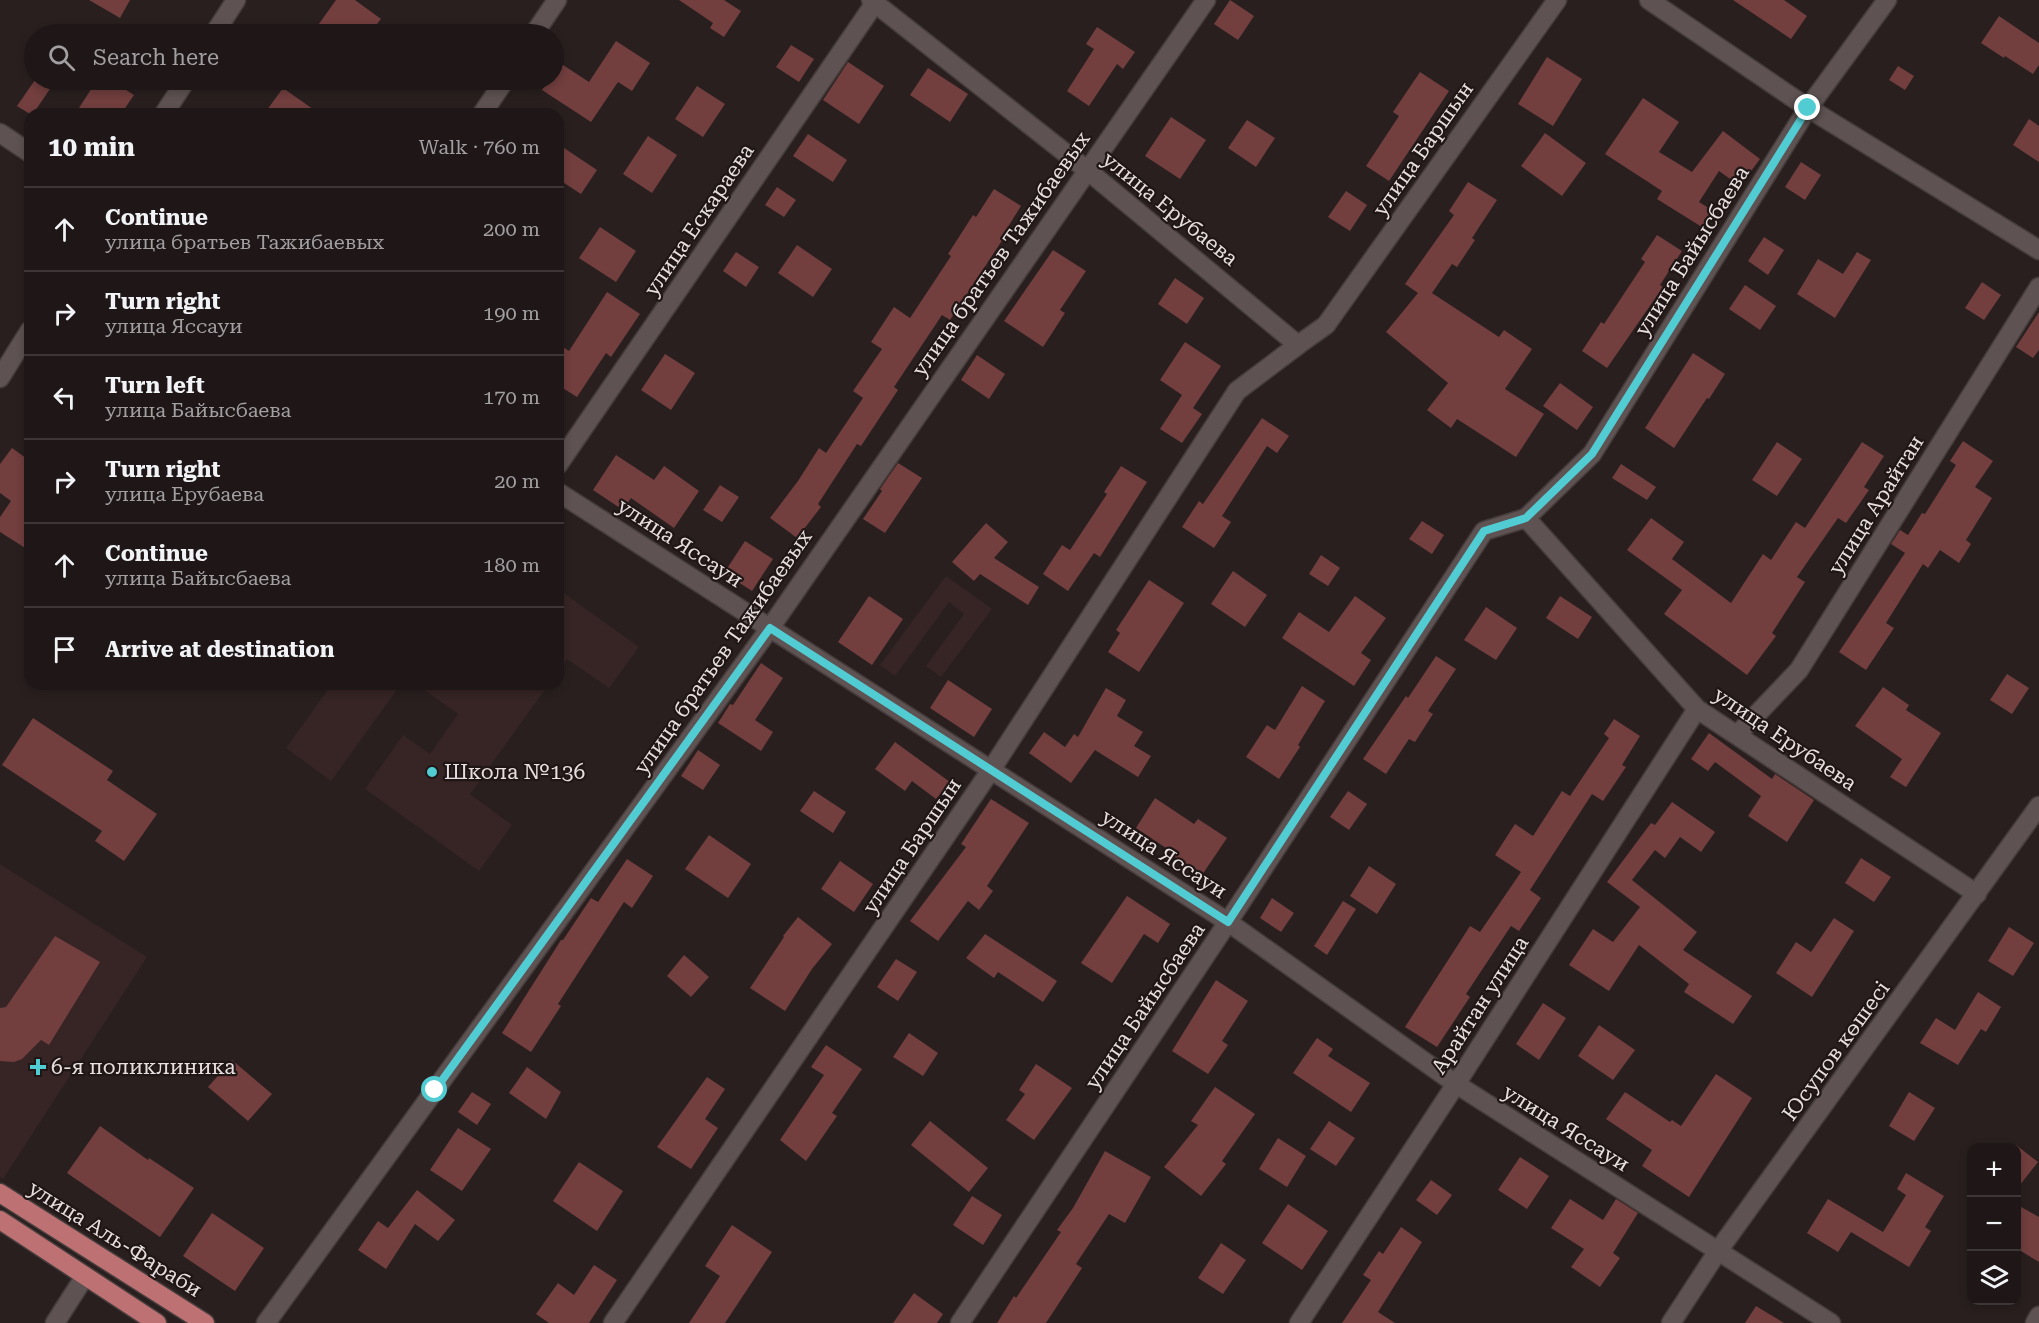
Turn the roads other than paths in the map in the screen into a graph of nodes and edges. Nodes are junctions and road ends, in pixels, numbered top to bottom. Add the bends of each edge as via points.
1 (236, 0) edge
2 (557, 0) edge
3 (1206, 0) edge
4 (1557, 0) edge
5 (1648, 0) edge
6 (1887, 0) edge
7 (874, 1) edge
8 (220, 24) edge
9 (541, 24) edge
10 (180, 90) edge
11 (498, 90) edge
12 (168, 108) edge
13 (486, 108) edge
14 (1808, 108) junction
15 (0, 133) edge
16 (24, 149) edge
17 (1087, 170) junction
18 (2039, 250) edge
19 (2039, 287) edge
20 (24, 340) edge
21 (1298, 345) junction
22 (0, 378) edge
23 (564, 456) edge
24 (564, 496) edge
25 (1526, 518) junction
26 (770, 628) junction
27 (1697, 709) junction
28 (1737, 735) junction
29 (991, 770) junction
30 (2039, 806) edge
31 (1977, 894) junction
32 (1228, 922) junction
33 (1456, 1084) junction
34 (0, 1193) edge
35 (0, 1220) edge
36 (1718, 1251) junction
37 (85, 1276) junction
38 (2039, 1316) edge
39 (55, 1323) edge
40 (157, 1323) edge
41 (205, 1323) edge
42 (266, 1323) edge
43 (613, 1323) edge
44 (960, 1323) edge
45 (1299, 1323) edge
46 (1671, 1323) edge
47 (1831, 1323) edge
48 (2035, 1323) edge

1 - 8 street
2 - 9 street
3 - 17 street, улица братьев Тажибаевых
4 - 21 street, улица Баршын via 1326,325
5 - 14 street
6 - 14 street, улица Байысбаева
7 - 17 street, улица Ерубаева
7 - 23 street, улица Ескараева
10 - 12 street
11 - 13 street
14 - 18 street
14 - 25 street, улица Байысбаева via 1592,454
15 - 16 street
17 - 21 street, улица Ерубаева
17 - 26 street, улица братьев Тажибаевых
19 - 28 street, улица Арайтан via 1799,670
20 - 22 street
21 - 29 street, улица Баршын via 1237,391
24 - 26 street, улица Яссауи
25 - 27 street, улица Ерубаева
25 - 32 street, улица Байысбаева via 1484,531
26 - 29 street, улица Яссауи
26 - 42 street, улица братьев Тажибаевых
27 - 28 street, улица Ерубаева
27 - 33 street, Арайтан улица
28 - 31 street, улица Ерубаева
29 - 32 street, улица Яссауи
29 - 43 street, улица Баршын
30 - 31 street, Юсупов көшесі
31 - 36 street, Юсупов көшесі
32 - 33 street, улица Яссауи
32 - 44 street, улица Байысбаева
33 - 36 street, улица Яссауи
33 - 45 street, Арайтан улица
34 - 41 main road, улица Аль-Фараби
35 - 37 main road
36 - 46 street, Юсупов көшесі
36 - 47 street, улица Яссауи
37 - 39 street
37 - 40 main road
38 - 48 street

